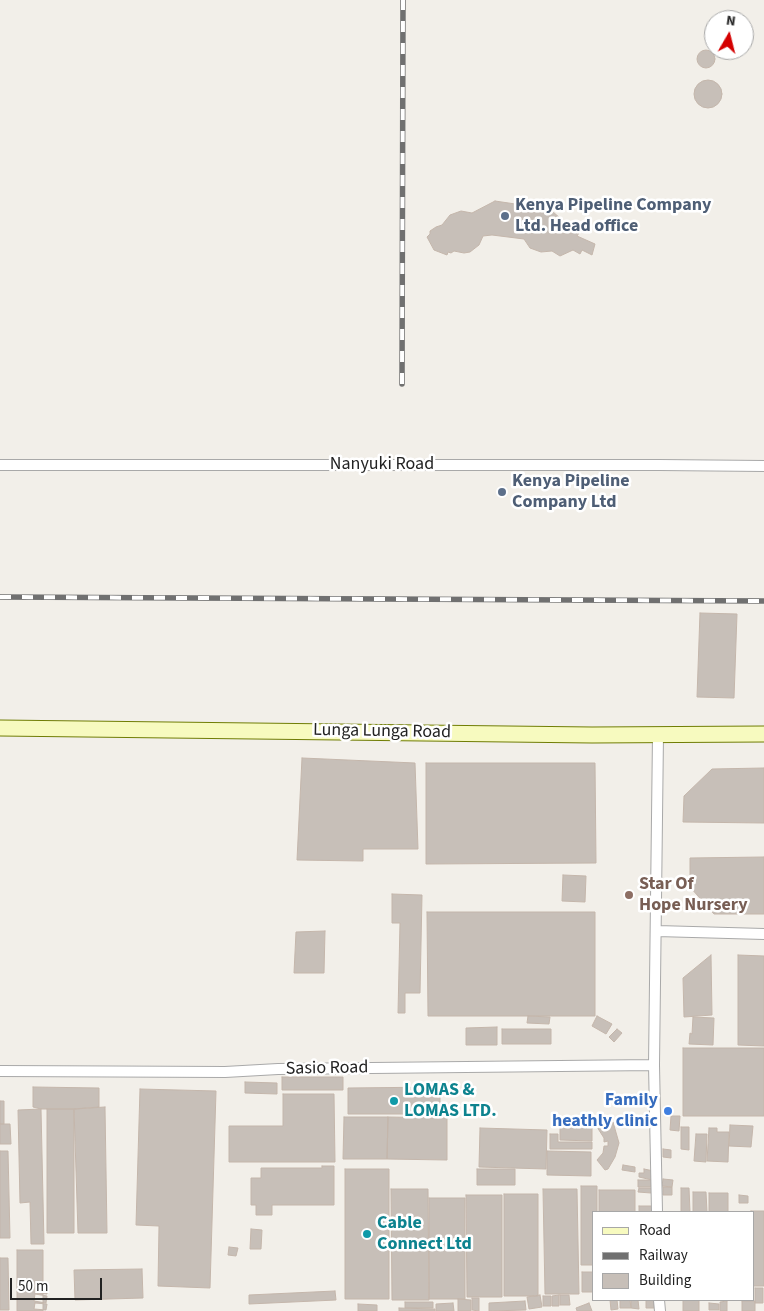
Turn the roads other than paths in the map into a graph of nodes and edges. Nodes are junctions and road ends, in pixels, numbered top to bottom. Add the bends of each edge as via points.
1 (0, 465) edge
2 (764, 466) edge
3 (0, 728) edge
4 (764, 734) edge
5 (658, 735) junction
6 (657, 932) junction
7 (764, 934) edge
8 (654, 1065) junction
9 (0, 1072) edge
10 (657, 1211) edge

1 - 2 street, Nanyuki Road
3 - 5 main road, Lunga Lunga Road
4 - 5 main road, Lunga Lunga Road
5 - 6 street
6 - 7 street
6 - 8 street
8 - 9 street, Sasio Road
8 - 10 street

